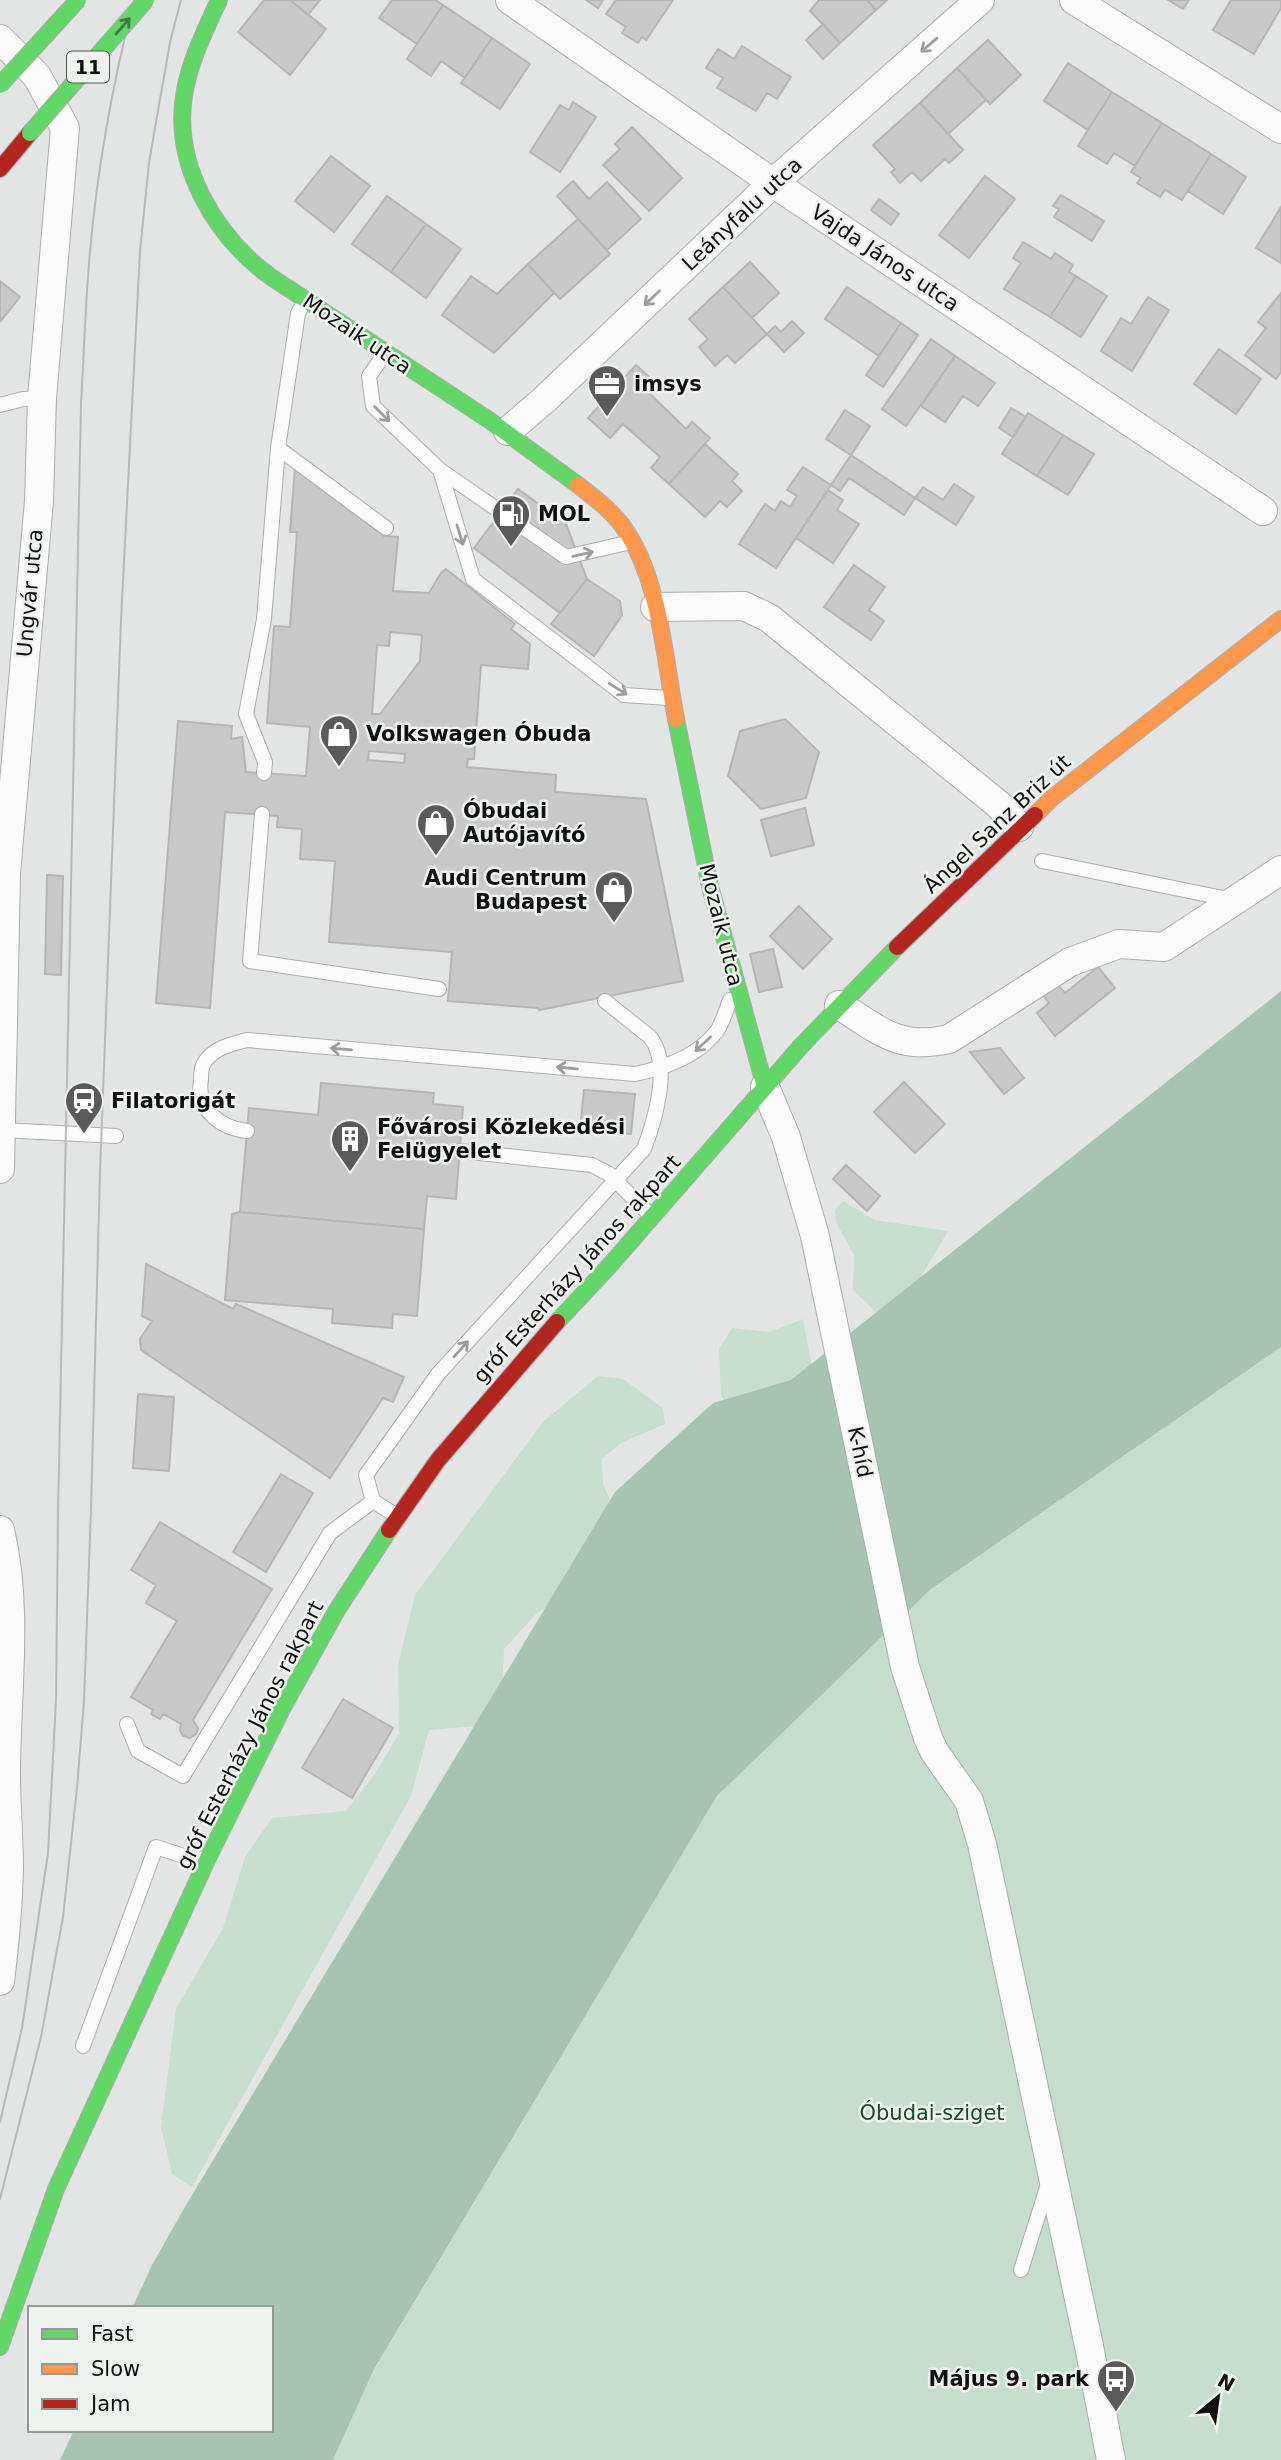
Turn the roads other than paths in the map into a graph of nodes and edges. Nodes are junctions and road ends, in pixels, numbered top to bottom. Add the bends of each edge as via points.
1 (78, 0) edge
2 (146, 0) edge
3 (219, 0) edge
4 (510, 0) edge
5 (980, 0) edge
6 (1074, 0) edge
7 (0, 39) edge
8 (0, 85) edge
9 (1281, 128) edge
10 (0, 169) edge
11 (773, 183) junction
12 (306, 300) junction
13 (384, 354) junction
14 (42, 398) junction
15 (0, 405) edge
16 (518, 423) junction
17 (278, 449) junction
18 (440, 470) junction
19 (1263, 511) dead end
20 (386, 528) dead end
21 (633, 542) junction
22 (655, 607) junction
23 (1281, 619) edge
24 (672, 698) junction
25 (264, 773) dead end
26 (262, 814) dead end
27 (1019, 827) junction
28 (1042, 861) dead end
29 (1281, 870) edge
30 (1234, 901) junction
31 (736, 986) junction
32 (439, 989) dead end
33 (605, 1001) dead end
34 (839, 1005) junction
35 (662, 1066) junction
36 (765, 1087) junction
37 (2, 1130) edge
38 (247, 1131) dead end
39 (116, 1136) dead end
40 (460, 1151) dead end
41 (0, 1169) edge
42 (616, 1181) junction
43 (652, 1217) junction
44 (815, 1236) joint
45 (373, 1501) junction
46 (398, 1516) junction
47 (0, 1531) edge
48 (127, 1724) dead end
49 (207, 1860) junction
50 (0, 1980) edge
51 (83, 2046) dead end
52 (1052, 2170) junction
53 (1021, 2270) dead end
54 (0, 2347) edge
55 (1111, 2460) edge

1 - 8 main road, 11, bridge
10 -> 2 main road, 11, bridge
3 - 12 main road, Mozaik utca via 198,46 182,113 196,185 234,245 258,268
4 - 11 street, Vajda János utca
5 -> 11 street, Leányfalu utca
6 - 9 street
7 - 14 street, Ungvár utca via 37,76 65,128
11 -> 16 street, Leányfalu utca
11 - 19 street, Vajda János utca
12 - 13 main road, Mozaik utca
12 - 17 lane via 298,313
13 - 16 main road, Mozaik utca
13 -> 18 lane via 369,376 373,405
14 - 15 lane
14 - 37 street, Ungvár utca via 38,500 6,873
16 - 21 main road, Mozaik utca via 618,521
17 - 20 lane
17 - 25 lane via 264,618 246,714 265,762
18 -> 21 lane via 566,558
18 -> 24 lane via 473,579 624,695
21 - 22 main road, Mozaik utca
22 - 24 main road, Mozaik utca
22 - 27 street via 744,606 769,618 999,804
23 - 27 main road, Ángel Sanz Briz út
24 - 31 main road, Mozaik utca via 697,829
26 - 32 lane via 250,961
27 - 34 main road, Ángel Sanz Briz út
28 - 30 lane
29 - 30 street
30 - 34 street via 1164,947 1119,944 1070,962 948,1039 905,1043
31 -> 35 lane via 718,1029 700,1049
31 - 36 main road, Mozaik utca
33 - 35 lane via 650,1037
34 - 36 main road, Ángel Sanz Briz út
35 -> 38 lane via 635,1074 247,1040 221,1047 203,1064 199,1092 210,1116
35 - 42 lane via 644,1149
36 - 43 main road, gróf Esterházy János rakpart
36 - 44 street, Mozaik utca via 786,1137
37 - 39 lane
37 - 41 street, Ungvár utca
40 - 42 lane via 592,1165
42 - 43 lane
45 -> 42 lane via 366,1475 438,1374
43 - 46 main road, gróf Esterházy János rakpart via 468,1423
44 - 52 street, K-híd via 905,1667 928,1738 973,1810
45 - 46 lane
45 - 48 lane via 330,1532 183,1776 138,1751
46 - 49 main road, gróf Esterházy János rakpart via 303,1671
47 - 50 street via 9,1573 10,1652 9,1880
49 - 51 lane via 156,1847
49 - 54 main road, gróf Esterházy János rakpart via 56,2189
52 - 53 lane
52 - 55 street, K-híd

